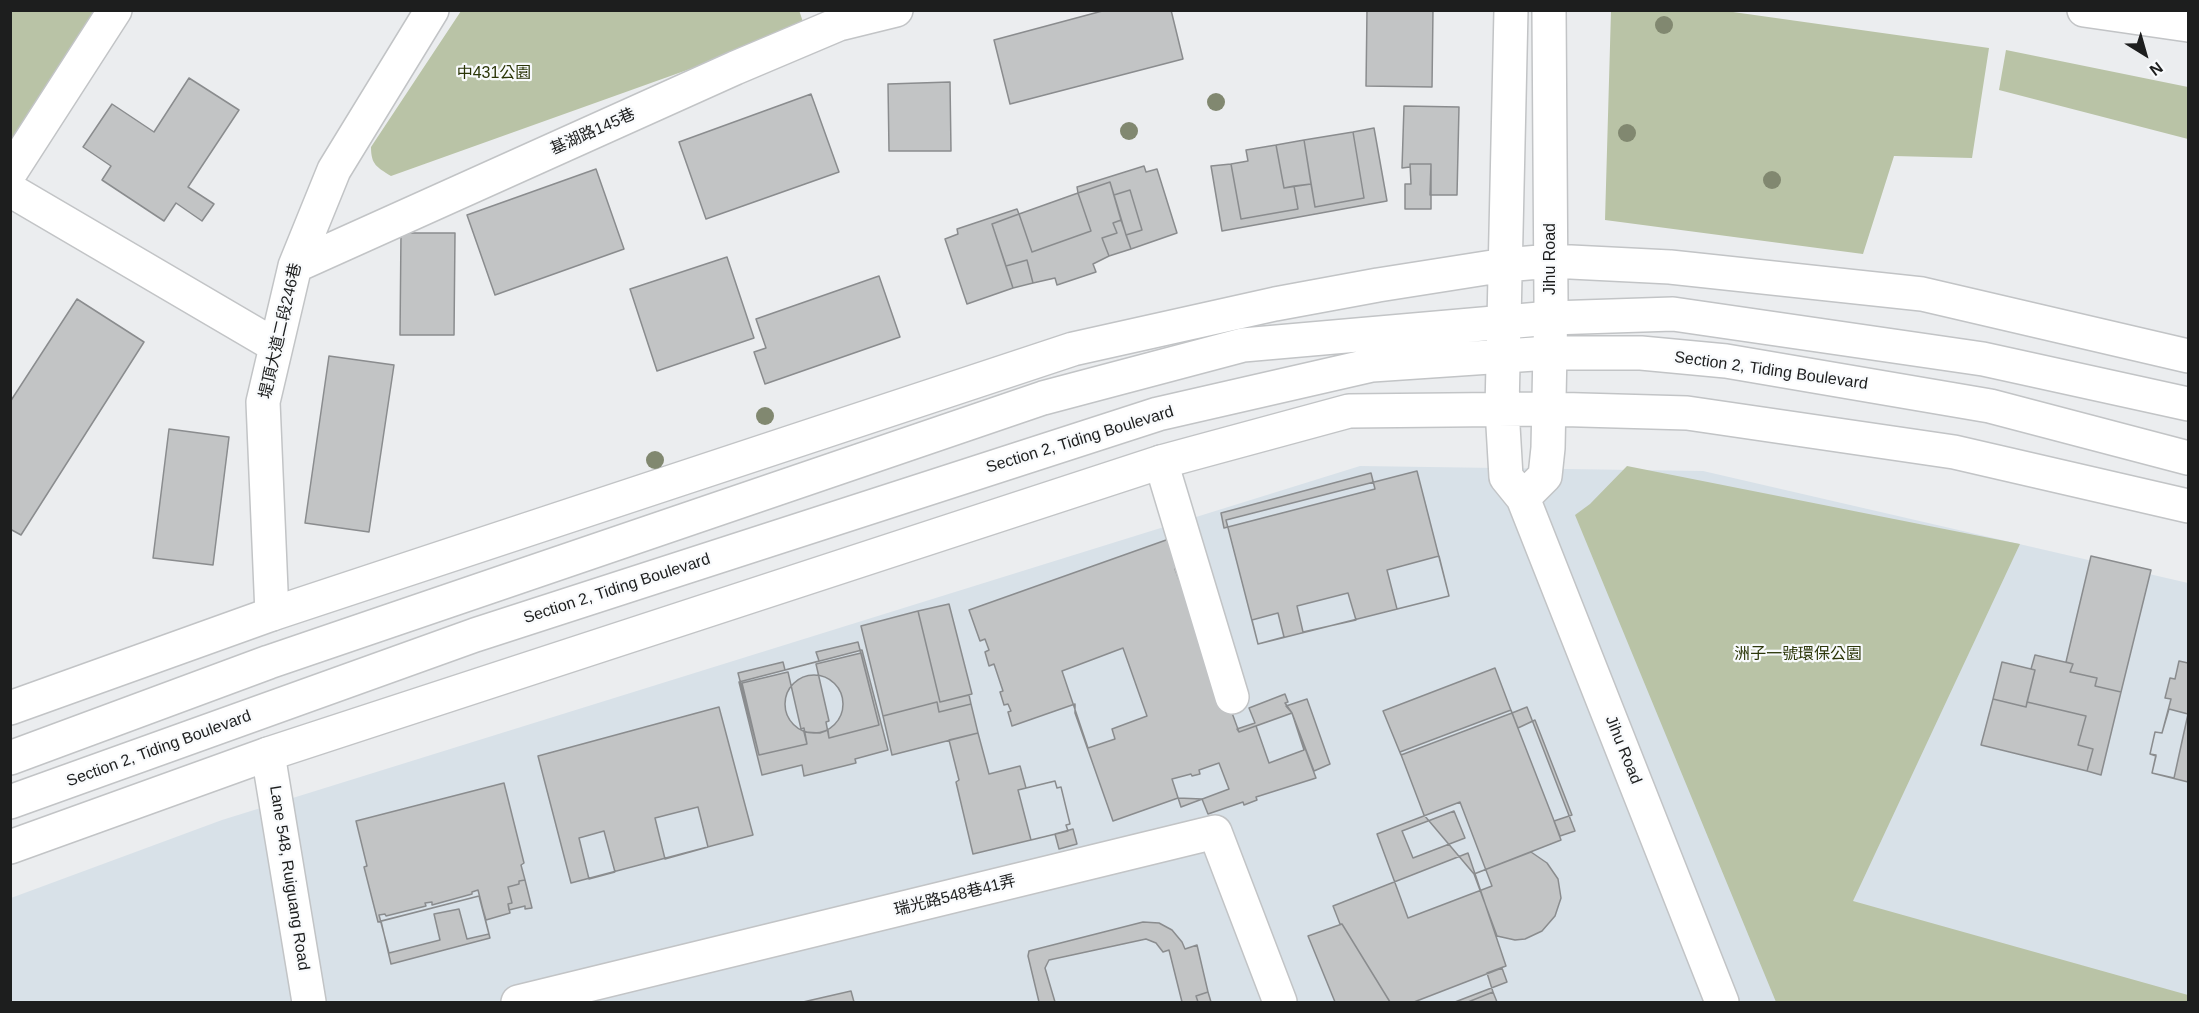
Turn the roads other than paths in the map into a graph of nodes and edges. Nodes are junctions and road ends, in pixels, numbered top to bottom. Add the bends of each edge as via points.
1 (115, 10) edge
2 (432, 10) edge
3 (896, 10) edge
4 (1511, 10) edge
5 (1549, 10) edge
6 (2084, 10) edge
7 (836, 17) edge
8 (2188, 25) edge
9 (10, 173) edge
10 (10, 190) edge
11 (1551, 261) junction
12 (1505, 265) junction
13 (295, 266) junction
14 (1551, 318) junction
15 (1504, 321) junction
16 (276, 346) junction
17 (1549, 353) junction
18 (2188, 356) edge
19 (1504, 357) junction
20 (2188, 404) edge
21 (1547, 409) junction
22 (1502, 410) junction
23 (2188, 458) edge
24 (1161, 462) junction
25 (1523, 498) junction
26 (2188, 506) edge
27 (272, 614) junction
28 (1232, 697) dead end
29 (10, 708) edge
30 (268, 754) junction
31 (10, 758) edge
32 (10, 802) edge
33 (10, 847) edge
34 (309, 1002) edge
35 (518, 1002) edge
36 (1280, 1002) edge
37 (1722, 1002) edge

1 - 9 main road
2 - 13 main road, 堤頂大道二段246巷 via 334,170
3 - 7 main road, 基湖路145巷
4 - 12 main road, Jihu Road
5 - 11 main road, Jihu Road
6 - 8 main road
7 - 13 main road, 基湖路145巷 via 735,68
10 - 16 main road
11 - 12 main road
11 - 14 main road, Jihu Road
11 - 18 main road via 1670,267 1922,294
12 - 15 main road, Jihu Road
12 - 27 main road via 1275,304 1073,349
13 - 16 main road, 堤頂大道二段246巷
14 - 15 main road
14 - 17 main road, Jihu Road
14 - 20 main road via 1673,314 1983,359
15 - 19 main road, Jihu Road
15 - 31 main road via 1243,345 1043,398 269,662
16 - 27 main road, 堤頂大道二段246巷 via 263,402
17 - 19 main road, Section 2, Tiding Boulevard
17 - 21 main road, Jihu Road
17 - 23 main road, Section 2, Tiding Boulevard via 1641,353 1726,361 1990,406
19 - 22 main road, Jihu Road
19 - 32 main road, Section 2, Tiding Boulevard via 1372,365 1158,414 475,635
21 - 22 main road
21 - 25 main road, Jihu Road via 1545,476
21 - 26 main road via 1687,413 1954,452
22 - 24 main road via 1349,411
22 - 25 main road, Jihu Road via 1506,477
24 - 28 main road
24 - 30 main road
25 - 37 main road, Jihu Road
27 - 29 main road
30 - 33 main road
30 - 34 main road, Lane 548, Ruiguang Road
35 - 36 main road, 瑞光路548巷41弄 via 1215,832

